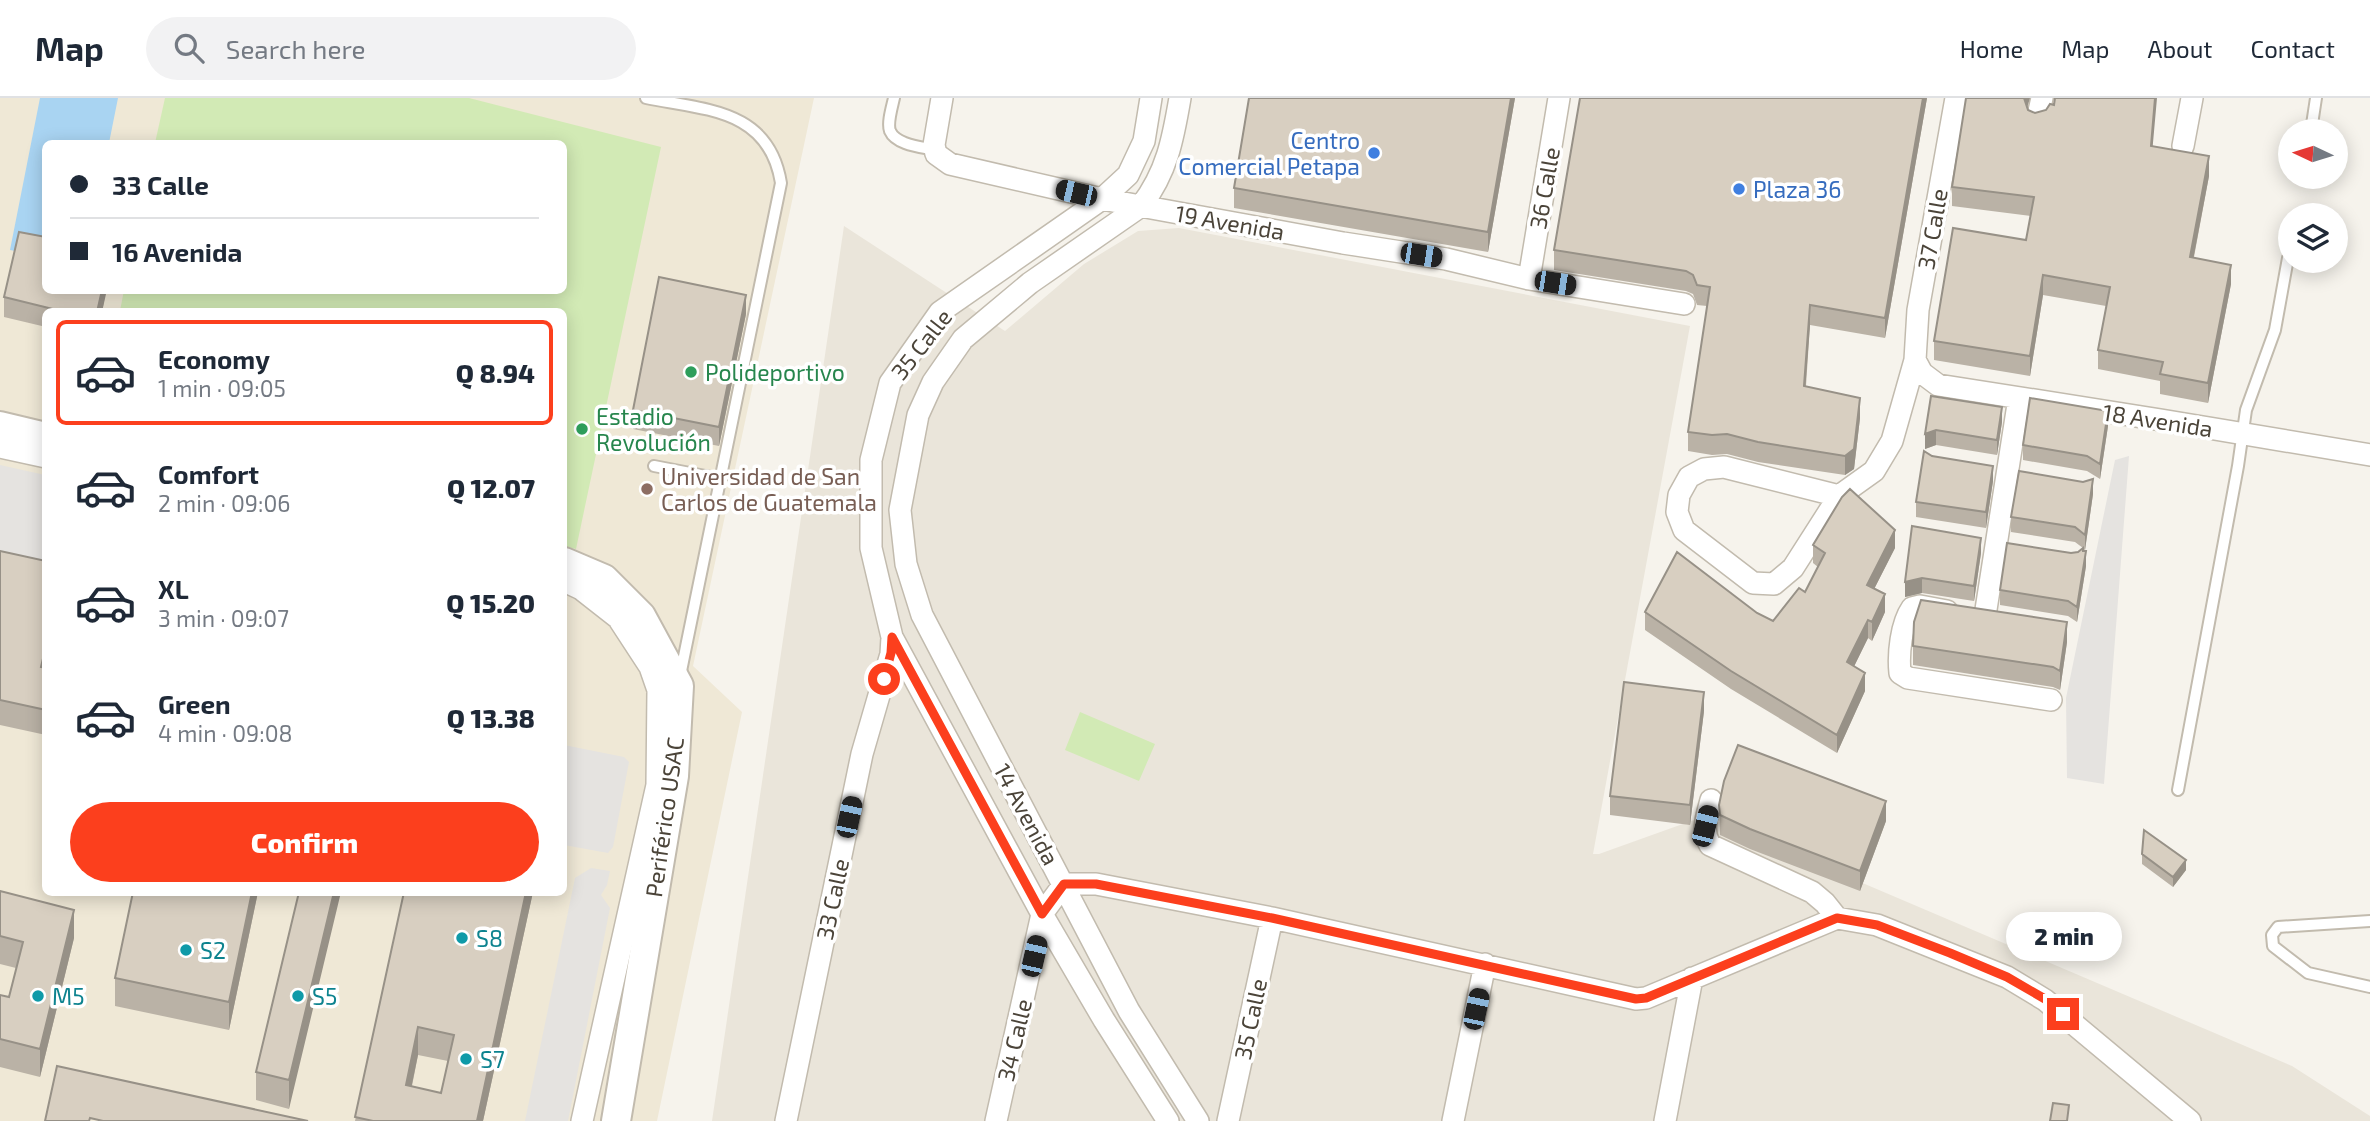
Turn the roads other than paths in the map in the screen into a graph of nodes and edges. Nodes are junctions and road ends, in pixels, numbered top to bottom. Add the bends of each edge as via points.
1 (646, 98) edge
2 (894, 98) edge
3 (942, 98) edge
4 (1151, 98) edge
5 (1180, 98) edge
6 (1559, 98) edge
7 (1956, 98) edge
8 (2042, 98) edge
9 (2192, 98) edge
10 (2316, 98) edge
11 (2313, 119) edge
12 (2037, 120) edge
13 (2183, 146) dead end
14 (935, 152) junction
15 (1102, 199) junction
16 (1141, 206) junction
17 (2285, 273) edge
18 (1529, 279) junction
19 (1684, 304) dead end
20 (1915, 360) junction
21 (2019, 398) junction
22 (0, 426) edge
23 (2242, 433) junction
24 (42, 436) edge
25 (0, 447) edge
26 (2370, 455) edge
27 (42, 456) edge
28 (654, 466) dead end
29 (1983, 467) edge
30 (2008, 471) junction
31 (2034, 476) edge
32 (721, 479) junction
33 (1839, 496) junction
34 (1971, 539) edge
35 (1997, 543) junction
36 (2022, 547) edge
37 (567, 563) edge
38 (567, 582) edge
39 (922, 615) joint
40 (892, 637) junction
41 (679, 686) junction
42 (2051, 700) dead end
43 (2178, 790) dead end
44 (1711, 800) dead end
45 (1064, 884) junction
46 (1042, 914) junction
47 (1272, 918) junction
48 (1837, 918) junction
49 (2370, 921) edge
50 (1485, 964) junction
51 (1692, 978) junction
52 (2370, 986) edge
53 (582, 1121) edge
54 (616, 1121) edge
55 (786, 1121) edge
56 (996, 1121) edge
57 (1168, 1121) edge
58 (1198, 1121) edge
59 (1228, 1121) edge
60 (1453, 1121) edge
61 (1665, 1121) edge
62 (2190, 1121) edge

1 - 32 lane via 743,121 768,146 779,171 780,194
2 - 14 lane via 891,133
3 - 14 street
4 - 15 street, 35 Calle via 1144,141 1128,175
5 - 16 street, 35 Calle via 1171,149
6 - 18 street, 36 Calle
7 - 20 street, 37 Calle via 1918,310
8 - 12 street
9 - 13 street
10 - 11 lane
14 - 15 street, 19 Avenida via 950,164
15 - 16 street, 19 Avenida
15 - 40 street, 35 Calle via 940,312 890,383 871,460 872,548
16 - 18 street, 19 Avenida via 1447,259
16 - 39 street, 35 Calle via 1030,284 963,339 933,382 918,415 900,510 906,564
17 - 23 lane via 2275,330
18 - 19 street, 19 Avenida
20 - 21 street, 18 Avenida via 1922,373 1938,385
20 - 33 street, 37 Calle via 1892,441 1874,471
21 - 23 street, 18 Avenida
21 - 30 street
22 - 24 street
23 - 26 street, 18 Avenida
23 - 43 lane
25 - 27 street
28 - 32 lane
29 - 30 street
30 - 31 street
30 - 35 street
32 - 41 lane
33 - 33 street via 1793,568 1774,584 1753,583 1700,544 1684,530 1677,512 1679,495 1689,477 1704,469 1724,467
34 - 35 street
35 - 36 street
35 - 42 street via 1992,617 1912,608 1907,615 1900,673 1908,678
37 - 41 street via 604,579 641,616
38 - 53 street, Periférico USAC via 618,618 641,652 658,690 657,785
39 - 45 street, 14 Avenida
40 - 46 street, 14 Avenida
40 - 55 street, 33 Calle via 862,754
41 - 54 street, Periférico USAC via 674,776
44 - 48 street via 1705,826 1710,845 1812,892
45 - 46 street, 34 Calle
45 - 47 street via 1096,884
45 - 58 street, 14 Avenida via 1129,1011
46 - 56 street, 34 Calle
46 - 57 street, 14 Avenida
47 - 50 street
47 - 59 street, 35 Calle
48 - 51 street
48 - 62 street via 1877,925 2007,977 2045,999
49 - 52 lane via 2278,927 2272,935 2273,946 2308,973
50 - 51 street via 1636,999
50 - 60 street
51 - 61 street

